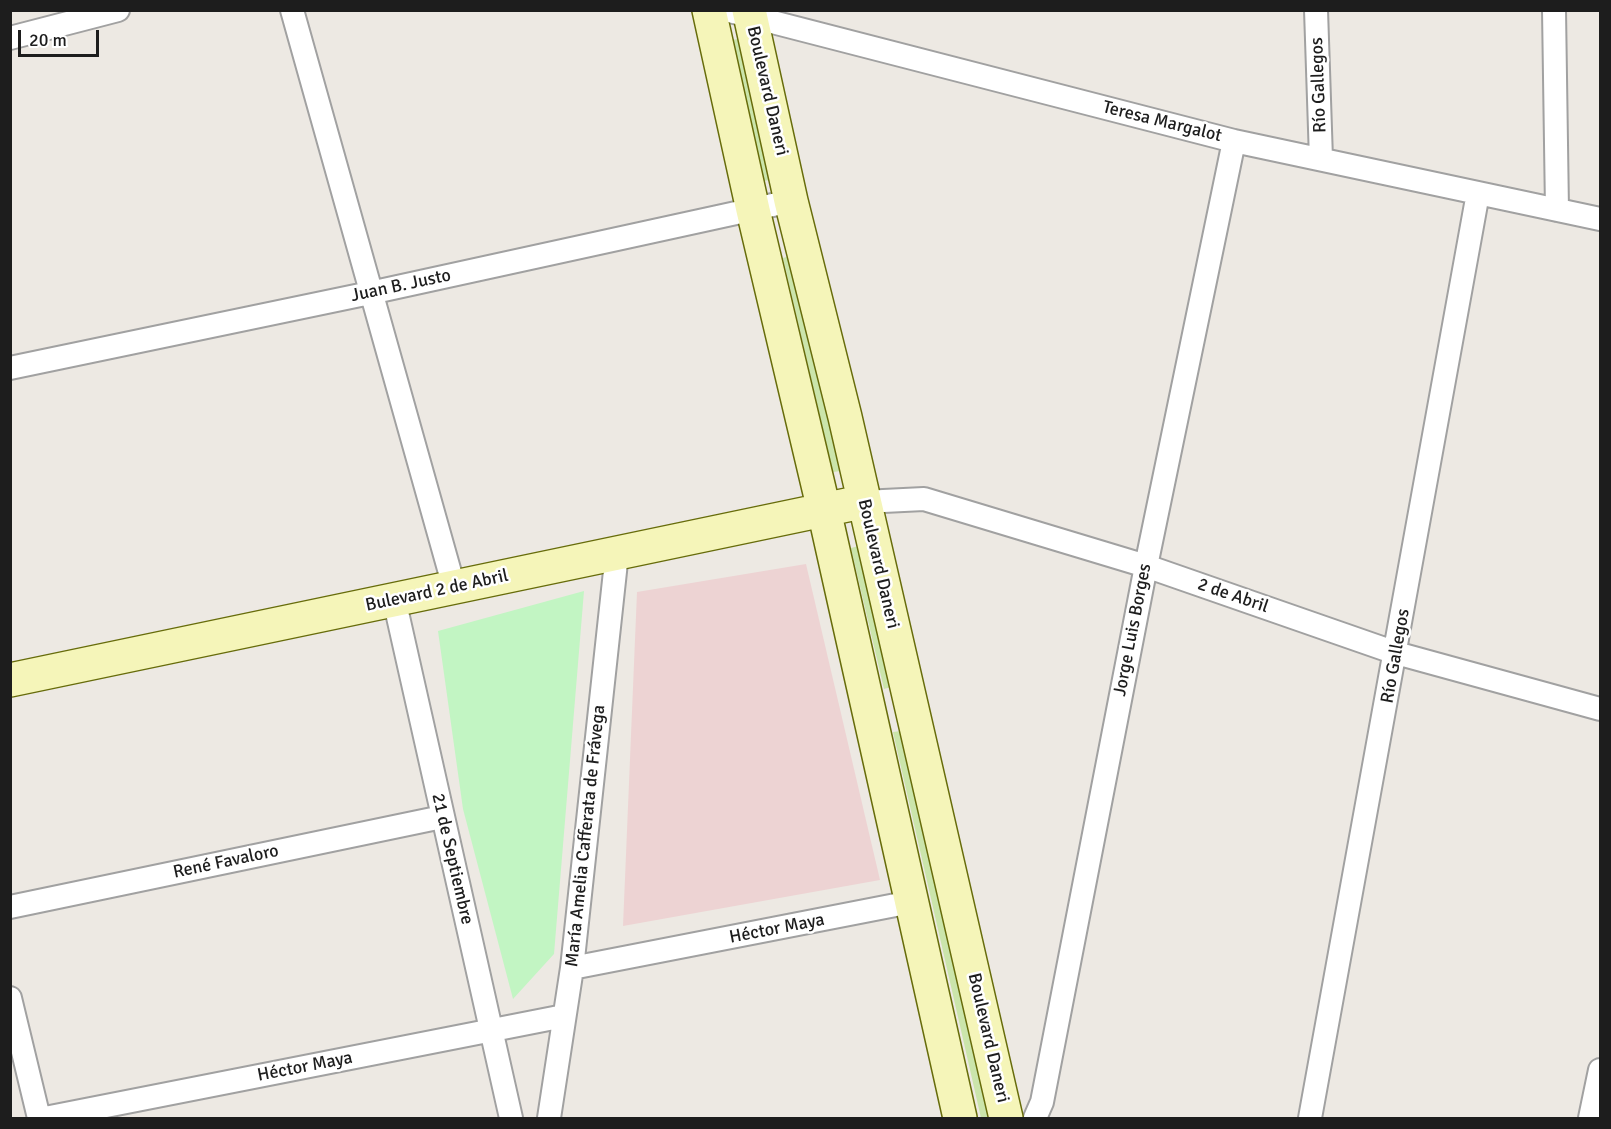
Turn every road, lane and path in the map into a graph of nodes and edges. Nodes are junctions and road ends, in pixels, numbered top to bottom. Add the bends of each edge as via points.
1 (118, 10) edge
2 (292, 10) edge
3 (710, 10) edge
4 (1316, 10) edge
5 (1554, 10) edge
6 (742, 13) edge
7 (10, 38) edge
8 (1234, 141) junction
9 (1322, 159) junction
10 (1478, 193) junction
11 (791, 201) junction
12 (753, 210) junction
13 (1557, 210) junction
14 (1600, 219) edge
15 (370, 293) junction
16 (10, 368) edge
17 (863, 502) junction
18 (824, 510) junction
19 (617, 553) junction
20 (1146, 566) junction
21 (454, 587) junction
22 (394, 599) junction
23 (1396, 653) junction
24 (10, 680) edge
25 (910, 703) junction
26 (1600, 710) edge
27 (869, 711) junction
28 (442, 817) junction
29 (911, 902) junction
30 (10, 907) edge
31 (572, 968) junction
32 (10, 998) edge
33 (564, 1016) junction
34 (492, 1030) junction
35 (1600, 1070) edge
36 (39, 1119) edge
37 (45, 1119) edge
38 (511, 1119) edge
39 (549, 1119) edge
40 (960, 1119) edge
41 (1006, 1119) edge
42 (1035, 1119) edge
43 (1310, 1119) edge
44 (1590, 1119) edge

1 - 7 street
2 - 15 street
3 - 12 main road
4 - 9 street, Río Gallegos
5 - 13 street
6 - 8 street, Teresa Margalot
6 - 11 main road, Boulevard Daneri
8 - 9 street, Teresa Margalot
8 - 20 street, Jorge Luis Borges
9 - 10 street, Teresa Margalot
10 - 13 street, Teresa Margalot
10 - 23 street, Río Gallegos
11 - 12 street, Juan B. Justo
11 - 17 main road, Boulevard Daneri
12 - 15 street, Juan B. Justo
12 - 18 main road
13 - 14 street, Teresa Margalot
15 - 16 street, Juan B. Justo
15 - 21 street
17 - 18 main road, Bulevard 2 de Abril
17 - 20 street, 2 de Abril via 924,499
17 - 25 main road, Boulevard Daneri
18 - 19 main road, Bulevard 2 de Abril
18 - 27 main road
19 - 21 main road, Bulevard 2 de Abril
19 - 31 street, María Amelia Cafferata de Frávega
20 - 23 street, 2 de Abril
20 - 42 street, Jorge Luis Borges via 1042,1102
21 - 22 main road, Bulevard 2 de Abril
22 - 24 main road, Bulevard 2 de Abril
22 - 28 street, 21 de Septiembre
23 - 26 street, 2 de Abril
23 - 43 street, Río Gallegos
25 - 27 main road
25 - 41 main road, Boulevard Daneri
27 - 29 main road
28 - 30 street, René Favaloro
28 - 34 street, 21 de Septiembre
29 - 31 street, Héctor Maya
29 - 40 main road
31 - 33 street, María Amelia Cafferata de Frávega
32 - 36 street
33 - 34 street, Héctor Maya
33 - 39 street, María Amelia Cafferata de Frávega
34 - 37 street, Héctor Maya
34 - 38 street, 21 de Septiembre
35 - 44 street

